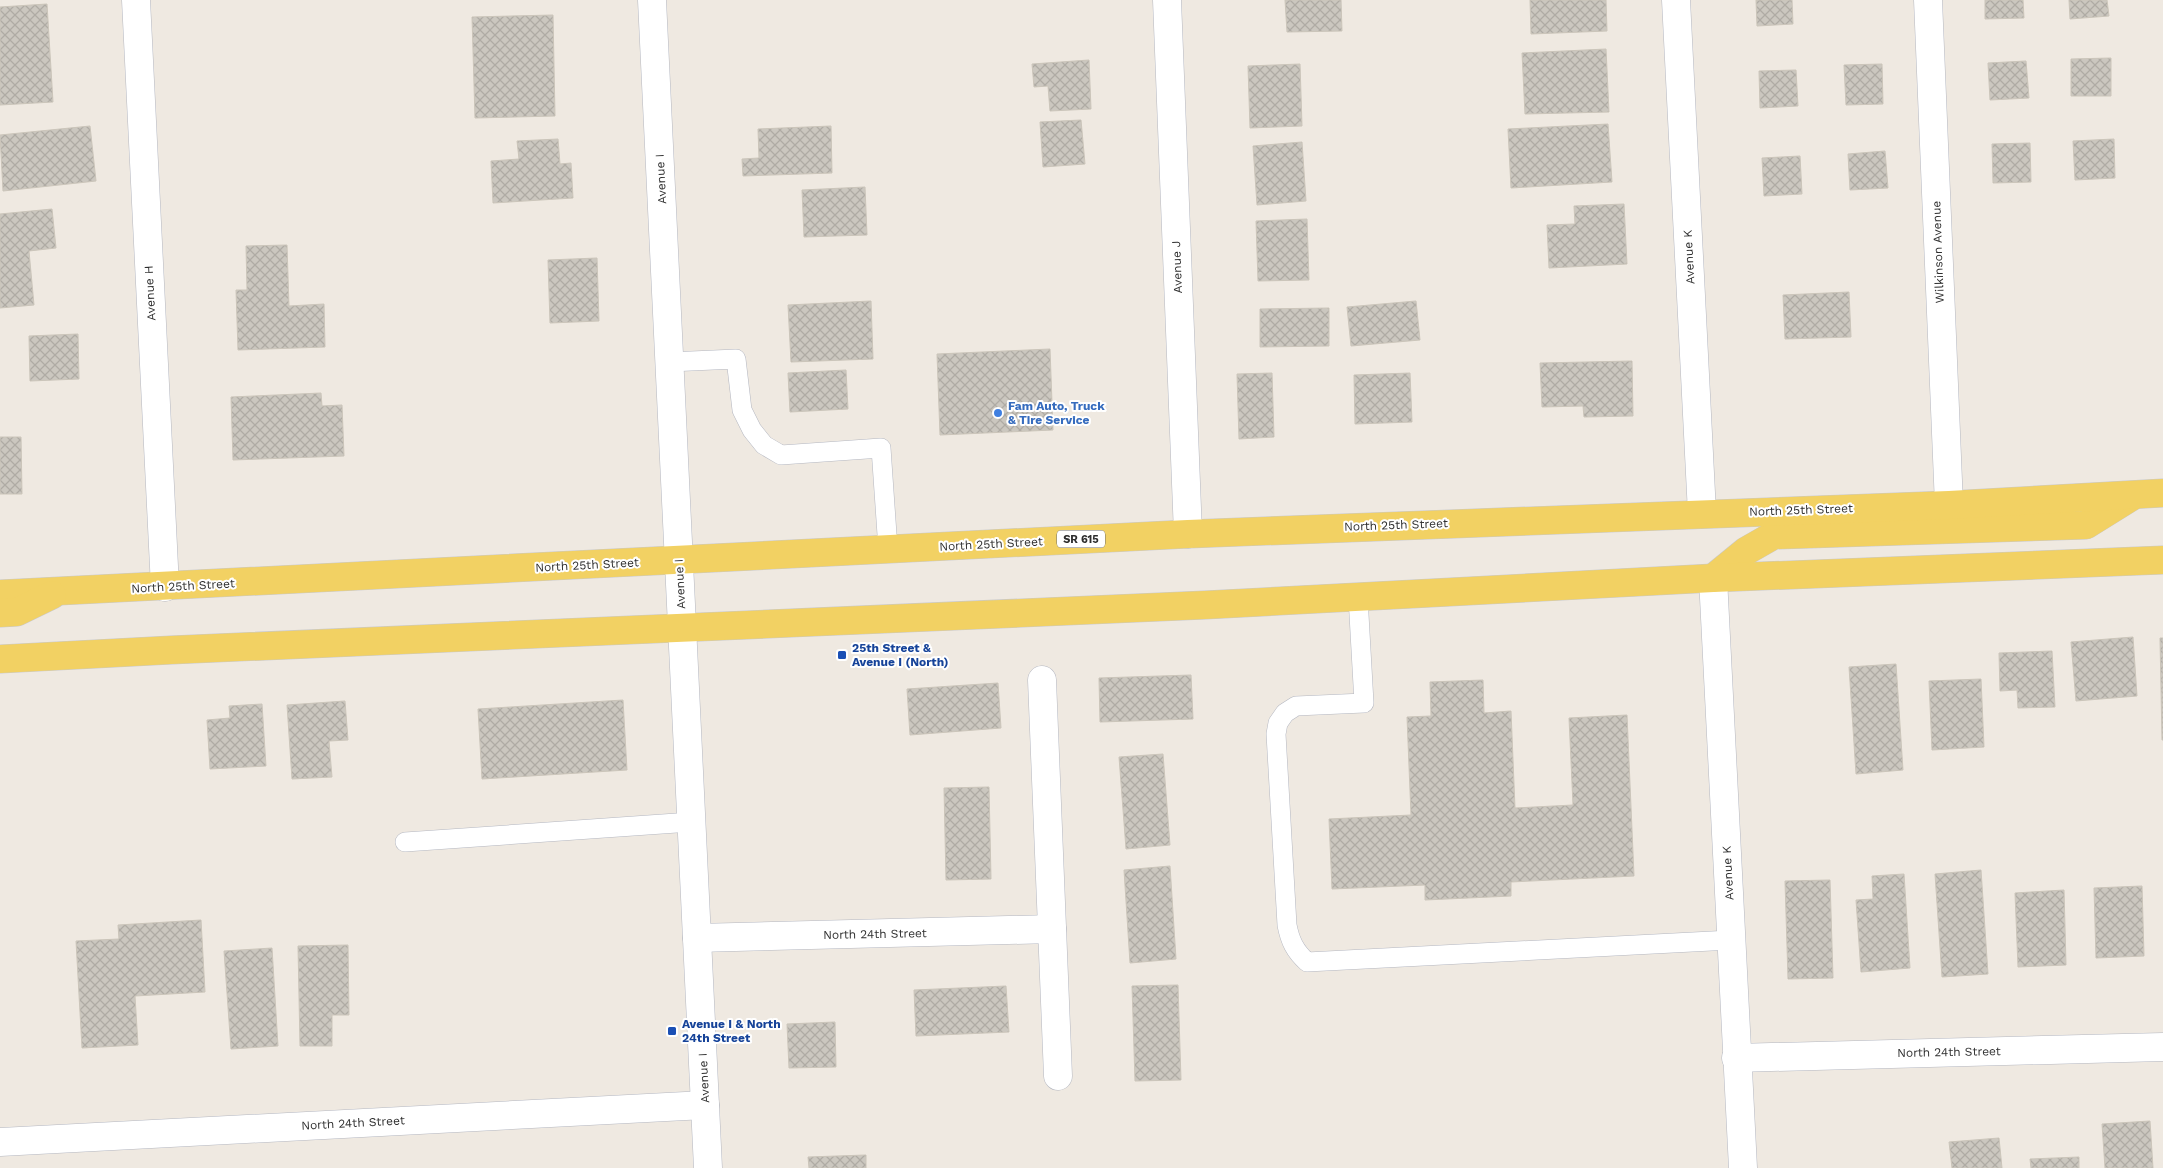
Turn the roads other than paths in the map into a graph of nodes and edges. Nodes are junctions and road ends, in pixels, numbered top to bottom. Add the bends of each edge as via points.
1 (136, 0) edge
2 (652, 0) edge
3 (1167, 0) edge
4 (1676, 0) edge
5 (1928, 0) edge
6 (669, 362) junction
7 (2163, 494) edge
8 (2134, 495) junction
9 (1949, 505) junction
10 (1702, 513) junction
11 (1188, 534) junction
12 (888, 549) junction
13 (678, 560) junction
14 (2163, 560) edge
15 (1714, 578) junction
16 (165, 587) junction
17 (60, 591) junction
18 (0, 594) edge
19 (1358, 597) junction
20 (0, 614) edge
21 (683, 628) junction
22 (0, 660) edge
23 (1042, 680) dead end
24 (691, 822) junction
25 (405, 842) dead end
26 (1052, 929) junction
27 (697, 938) junction
28 (1731, 940) junction
29 (2163, 1047) edge
30 (1736, 1058) junction
31 (1058, 1076) dead end
32 (705, 1105) junction
33 (0, 1142) edge
34 (708, 1168) edge
35 (1743, 1168) edge

1 - 16 street, Avenue H
2 - 6 street, Avenue I
3 - 11 street, Avenue J
4 - 10 street, Avenue K
5 - 9 street, Wilkinson Avenue
6 - 12 lane via 736,358 742,410 764,445 781,455 881,448
6 - 13 street, Avenue I
7 - 8 main road, North 25th Street / SR 615
8 - 9 main road, North 25th Street / SR 615
8 - 15 main road via 2086,525 1774,536 1746,550
9 - 10 main road, North 25th Street / SR 615
10 - 11 main road, North 25th Street / SR 615
11 - 12 main road, North 25th Street / SR 615
12 - 13 main road, North 25th Street / SR 615
13 - 16 main road, North 25th Street / SR 615
13 - 21 street, Avenue I
14 - 15 main road
15 - 19 main road
15 - 28 street, Avenue K
16 - 17 main road, North 25th Street / SR 615
17 - 18 main road, North 25th Street / SR 615
17 - 20 main road via 17,612
19 - 21 main road
19 - 28 lane via 1364,703 1296,706 1285,713 1276,734 1287,925 1290,941 1298,954 1307,962
21 - 22 main road via 180,649
21 - 24 street, Avenue I
23 - 26 street
24 - 25 lane
24 - 27 street, Avenue I
26 - 27 street, North 24th Street
26 - 31 street
27 - 32 street, Avenue I
28 - 30 street, Avenue K
29 - 30 street, North 24th Street
30 - 35 street, Avenue K
32 - 33 street, North 24th Street
32 - 34 street, Avenue I

